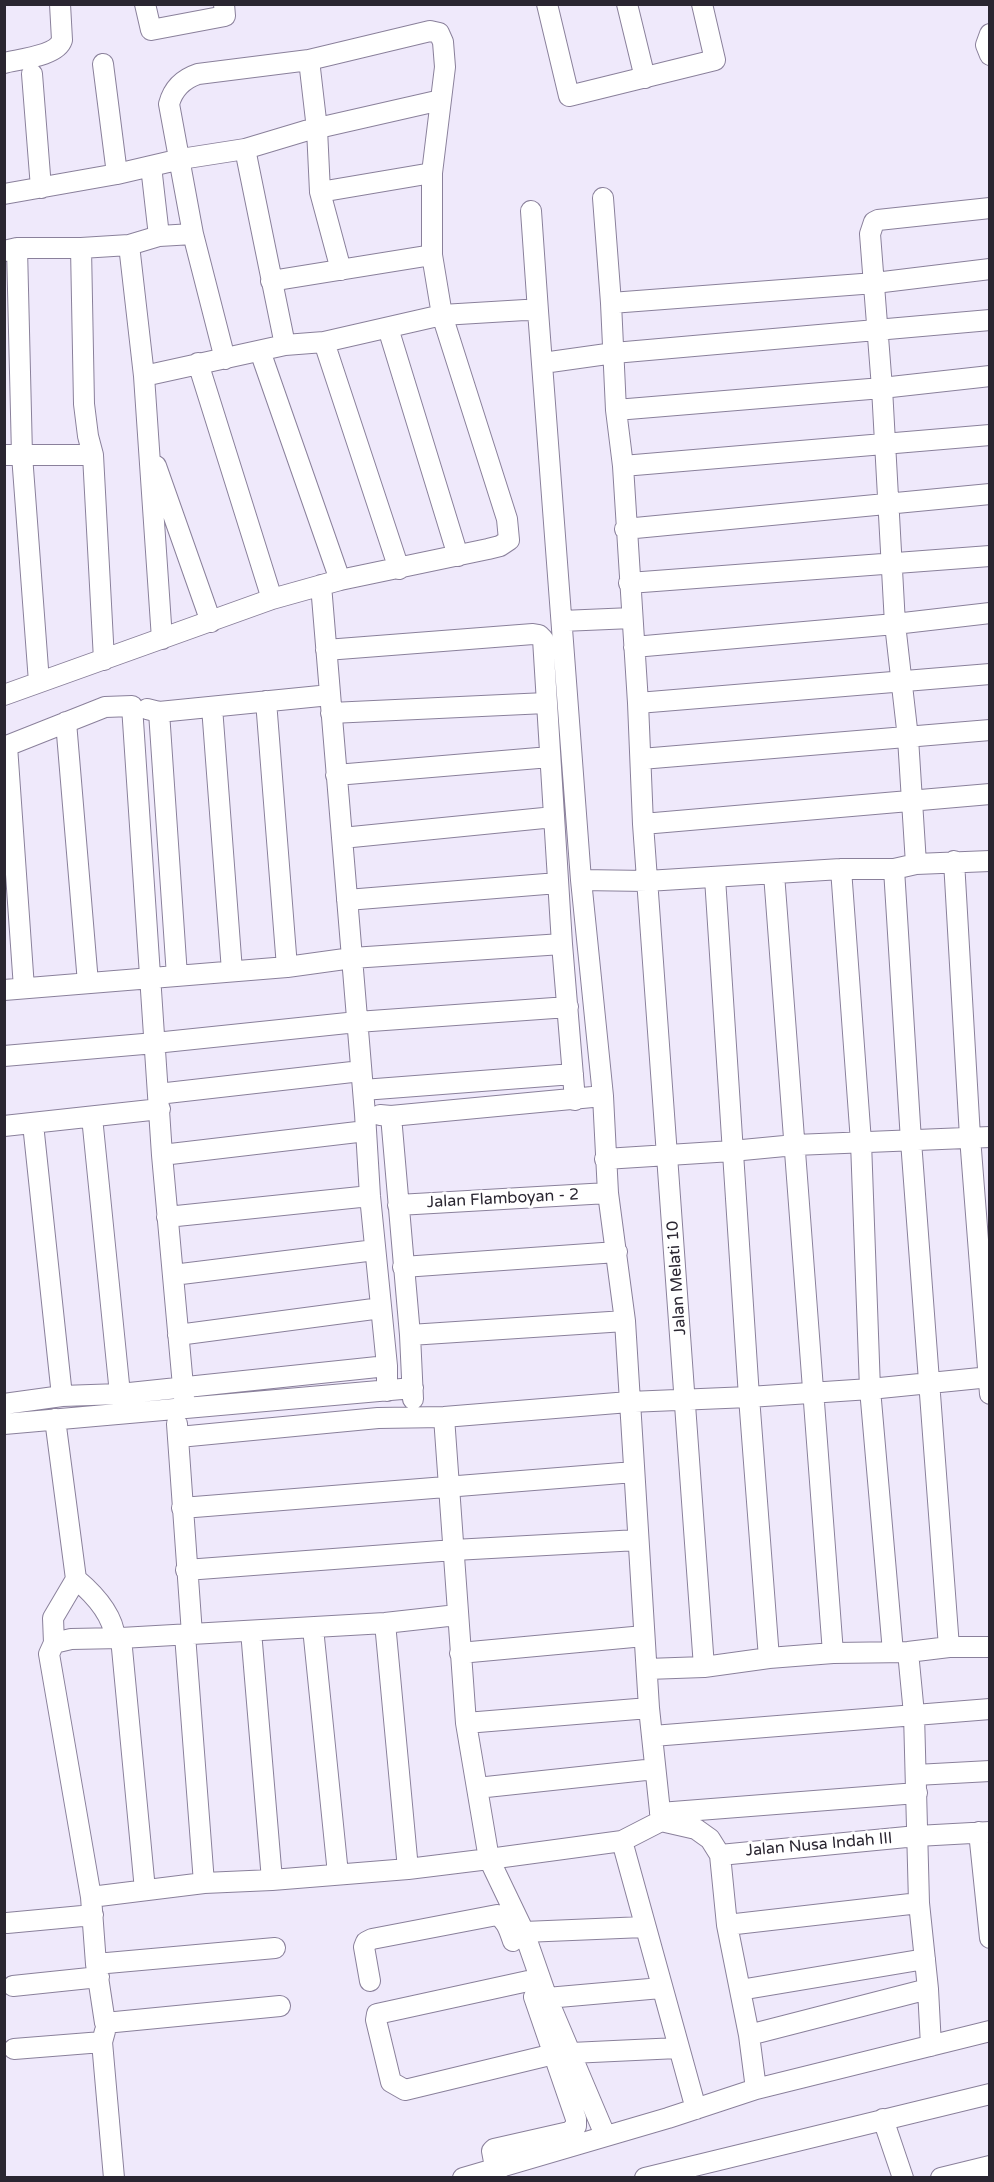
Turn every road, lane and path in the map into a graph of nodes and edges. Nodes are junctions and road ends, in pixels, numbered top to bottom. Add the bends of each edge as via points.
1 (60, 4) edge
2 (145, 4) edge
3 (224, 4) edge
4 (547, 4) edge
5 (627, 4) edge
6 (702, 4) edge
7 (990, 34) edge
8 (990, 55) edge
9 (309, 60) junction
10 (4, 63) edge
11 (103, 64) dead end
12 (32, 74) dead end
13 (645, 78) junction
14 (441, 100) junction
15 (317, 129) junction
16 (245, 149) junction
17 (181, 159) junction
18 (151, 166) junction
19 (432, 173) junction
20 (117, 174) junction
21 (40, 188) junction
22 (320, 192) junction
23 (4, 194) edge
24 (603, 198) dead end
25 (990, 208) edge
26 (531, 211) dead end
27 (193, 234) junction
28 (159, 236) junction
29 (129, 245) junction
30 (81, 248) junction
31 (10, 250) edge
32 (432, 255) junction
33 (990, 269) edge
34 (341, 270) junction
35 (271, 282) junction
36 (875, 283) junction
37 (611, 303) junction
38 (538, 310) junction
39 (442, 315) junction
40 (990, 320) edge
41 (388, 328) junction
42 (878, 329) junction
43 (324, 342) junction
44 (285, 345) junction
45 (260, 351) junction
46 (614, 353) junction
47 (225, 359) junction
48 (198, 363) junction
49 (543, 363) junction
50 (144, 376) junction
51 (990, 376) edge
52 (882, 388) junction
53 (616, 410) junction
54 (990, 435) edge
55 (148, 442) junction
56 (885, 443) junction
57 (13, 455) edge
58 (93, 455) junction
59 (623, 466) junction
60 (990, 494) edge
61 (888, 504) junction
62 (626, 529) junction
63 (458, 556) junction
64 (990, 556) edge
65 (891, 564) junction
66 (399, 569) junction
67 (340, 580) junction
68 (629, 584) junction
69 (321, 585) junction
70 (273, 599) junction
71 (990, 613) edge
72 (632, 618) junction
73 (562, 621) junction
74 (211, 622) junction
75 (895, 624) junction
76 (162, 639) junction
77 (634, 647) junction
78 (326, 650) junction
79 (104, 660) junction
80 (990, 674) edge
81 (901, 680) junction
82 (39, 682) junction
83 (4, 695) edge
84 (266, 701) junction
85 (546, 703) junction
86 (638, 703) junction
87 (330, 704) junction
88 (132, 706) junction
89 (212, 707) junction
90 (159, 712) junction
91 (66, 722) junction
92 (990, 730) edge
93 (908, 738) junction
94 (6, 746) edge
95 (550, 757) junction
96 (641, 759) junction
97 (336, 775) junction
98 (990, 794) edge
99 (912, 800) junction
100 (554, 817) junction
101 (643, 824) junction
102 (342, 838) junction
103 (954, 861) junction
104 (990, 861) edge
105 (916, 864) junction
106 (841, 869) junction
107 (894, 869) junction
108 (774, 874) junction
109 (715, 878) junction
110 (580, 880) junction
111 (647, 881) junction
112 (558, 883) junction
113 (347, 900) junction
114 (562, 944) junction
115 (352, 958) junction
116 (287, 967) junction
117 (232, 972) junction
118 (177, 976) junction
119 (150, 979) junction
120 (88, 983) junction
121 (24, 988) junction
122 (4, 990) edge
123 (568, 1007) junction
124 (357, 1022) junction
125 (155, 1043) junction
126 (4, 1056) edge
127 (573, 1074) junction
128 (362, 1081) junction
129 (603, 1096) junction
130 (575, 1100) junction
131 (159, 1102) junction
132 (391, 1116) junction
133 (92, 1117) junction
134 (366, 1123) junction
135 (33, 1124) junction
136 (4, 1126) edge
137 (970, 1137) junction
138 (990, 1137) edge
139 (911, 1140) junction
140 (861, 1142) junction
141 (795, 1144) junction
142 (732, 1151) junction
143 (668, 1154) junction
144 (162, 1155) junction
145 (605, 1160) junction
146 (608, 1193) junction
147 (370, 1196) junction
148 (398, 1205) junction
149 (167, 1217) junction
150 (375, 1250) junction
151 (617, 1252) junction
152 (404, 1267) junction
153 (173, 1275) junction
154 (381, 1308) junction
155 (625, 1321) junction
156 (178, 1335) junction
157 (410, 1335) junction
158 (387, 1366) junction
159 (989, 1383) edge
160 (930, 1384) junction
161 (182, 1387) junction
162 (412, 1388) junction
163 (870, 1389) junction
164 (387, 1391) junction
165 (813, 1392) junction
166 (120, 1394) junction
167 (352, 1394) junction
168 (62, 1396) junction
169 (749, 1397) junction
170 (33, 1400) junction
171 (686, 1401) junction
172 (629, 1402) junction
173 (4, 1404) edge
174 (180, 1409) junction
175 (413, 1416) junction
176 (444, 1417) junction
177 (46, 1419) junction
178 (354, 1420) junction
179 (4, 1424) edge
180 (179, 1437) junction
181 (634, 1472) junction
182 (448, 1486) junction
183 (182, 1508) junction
184 (638, 1540) junction
185 (454, 1550) junction
186 (186, 1570) junction
187 (76, 1579) junction
188 (458, 1615) junction
189 (385, 1623) junction
190 (313, 1628) junction
191 (251, 1631) junction
192 (188, 1635) junction
193 (644, 1636) junction
194 (118, 1638) junction
195 (54, 1643) junction
196 (949, 1647) junction
197 (990, 1647) edge
198 (900, 1652) junction
199 (460, 1653) junction
200 (833, 1653) junction
201 (769, 1658) junction
202 (704, 1667) junction
203 (647, 1669) junction
204 (649, 1708) junction
205 (990, 1709) edge
206 (914, 1714) junction
207 (466, 1723) junction
208 (653, 1736) junction
209 (655, 1769) junction
210 (990, 1771) edge
211 (916, 1784) junction
212 (477, 1788) junction
213 (661, 1817) junction
214 (985, 1832) edge
215 (917, 1836) junction
216 (622, 1841) junction
217 (720, 1855) junction
218 (489, 1859) junction
219 (408, 1869) junction
220 (338, 1874) junction
221 (272, 1880) junction
222 (204, 1883) junction
223 (145, 1890) junction
224 (919, 1902) junction
225 (92, 1906) junction
226 (7, 1923) dead end
227 (727, 1925) junction
228 (644, 1927) junction
229 (524, 1932) junction
230 (990, 1938) edge
231 (275, 1948) dead end
232 (925, 1959) junction
233 (98, 1971) junction
234 (370, 1981) dead end
235 (528, 1981) junction
236 (13, 1986) dead end
237 (661, 1988) junction
238 (928, 1989) junction
239 (740, 1990) junction
240 (547, 1998) junction
241 (280, 2006) dead end
242 (990, 2031) edge
243 (103, 2032) junction
244 (749, 2035) junction
245 (931, 2046) junction
246 (14, 2049) dead end
247 (678, 2049) junction
248 (563, 2054) junction
249 (756, 2089) junction
250 (990, 2094) edge
251 (696, 2109) junction
252 (883, 2119) junction
253 (605, 2135) junction
254 (990, 2166) edge
255 (496, 2173) edge
256 (114, 2178) edge
257 (463, 2178) edge
258 (645, 2178) edge
259 (903, 2178) edge
260 (941, 2178) edge

1 - 10 street via 61,45 50,52
2 - 3 street via 151,30 225,16
4 - 13 street via 569,96
5 - 13 street
6 - 13 street via 715,60
7 - 8 street via 986,45
9 - 14 street via 430,31 439,33 445,67
9 - 15 street
9 - 17 street via 198,74 179,85 169,104
11 - 20 street
12 - 21 street
14 - 15 street
14 - 19 street
15 - 16 street
15 - 22 street
16 - 17 street
16 - 35 street
17 - 18 street
17 - 27 street
18 - 20 street
18 - 28 street
19 - 22 street
19 - 32 street
20 - 21 street
21 - 23 street
22 - 34 street
24 - 37 street, Jalan Melati 10
25 - 36 street via 878,219 870,234
26 - 38 street
27 - 28 street
27 - 47 street
28 - 29 street
29 - 30 street
29 - 50 street
30 - 31 street
30 - 58 street via 84,404
31 - 57 street
32 - 34 street
32 - 39 street
33 - 36 street
34 - 35 street
35 - 44 street
36 - 37 street
36 - 42 street
37 - 46 street, Jalan Melati 10
38 - 39 street
38 - 49 street
39 - 41 street
39 - 63 street via 507,519 509,540 500,546
40 - 42 street
41 - 43 street
41 - 63 street
42 - 46 street
42 - 52 street
43 - 44 street
43 - 66 street
44 - 45 street
45 - 47 street
45 - 67 street
46 - 49 street
46 - 53 street, Jalan Melati 10
47 - 48 street
48 - 50 street
48 - 70 street
49 - 73 street
50 - 55 street
51 - 52 street
52 - 53 street
52 - 56 street
53 - 59 street, Jalan Melati 10
54 - 56 street
55 - 74 street
55 - 76 street
56 - 59 street
56 - 61 street
57 - 58 street
57 - 82 street
58 - 79 street
59 - 62 street, Jalan Melati 10
60 - 61 street
61 - 62 street
61 - 65 street
62 - 68 street, Jalan Melati 10
63 - 66 street
64 - 65 street
65 - 68 street
65 - 75 street
66 - 67 street
67 - 69 street
68 - 72 street, Jalan Melati 10
69 - 70 street
69 - 78 street
70 - 74 street
71 - 75 street
72 - 73 street
72 - 77 street, Jalan Melati 10
73 - 110 street
74 - 76 street
75 - 77 street
75 - 81 street
76 - 79 street
77 - 86 street, Jalan Melati 10
78 - 85 street via 539,635 544,646
78 - 87 street
79 - 82 street
80 - 81 street
81 - 86 street
81 - 93 street
82 - 83 street
84 - 87 street
84 - 89 street
84 - 116 street
85 - 87 street
85 - 95 street
86 - 96 street, Jalan Melati 10
87 - 97 street
88 - 90 street
88 - 91 street via 105,706
88 - 119 street
89 - 90 street
89 - 117 street
90 - 118 street
91 - 94 street
91 - 120 street
92 - 93 street
93 - 96 street
93 - 99 street
94 - 121 street
95 - 97 street
95 - 100 street
96 - 101 street, Jalan Melati 10
97 - 102 street
98 - 99 street
99 - 101 street
99 - 105 street
100 - 102 street
100 - 112 street
101 - 111 street, Jalan Melati 10
102 - 113 street
103 - 104 street
103 - 105 street
103 - 137 street
105 - 107 street
106 - 107 street
106 - 108 street
106 - 140 street
107 - 139 street
108 - 109 street
108 - 141 street
109 - 111 street
109 - 142 street
110 - 111 street
110 - 129 street
111 - 143 street, Jalan Melati 10
112 - 113 street
112 - 114 street
113 - 115 street
114 - 115 street
114 - 123 street
115 - 116 street
115 - 124 street
116 - 117 street
117 - 118 street
118 - 119 street
119 - 120 street
119 - 125 street
120 - 121 street
121 - 122 street
123 - 124 street
123 - 127 street
124 - 125 street
124 - 128 street
125 - 126 street
125 - 131 street
127 - 128 street
127 - 130 street
128 - 131 street
128 - 134 street
129 - 130 street
129 - 145 street
130 - 132 street
131 - 133 street
131 - 144 street
132 - 134 street
132 - 148 street
133 - 135 street
133 - 166 street
134 - 144 street
134 - 147 street
135 - 136 street
135 - 168 street
137 - 138 street
137 - 139 street
137 - 159 street
139 - 140 street
139 - 160 street
140 - 141 street
140 - 163 street
141 - 142 street
141 - 165 street
142 - 143 street
142 - 169 street
143 - 145 street
143 - 171 street, Jalan Melati 10
144 - 149 street
145 - 146 street
146 - 148 street, Jalan Flamboyan - 2
146 - 151 street
147 - 149 street
147 - 150 street
148 - 152 street
149 - 153 street
150 - 153 street
150 - 154 street
151 - 152 street
151 - 155 street
152 - 157 street
153 - 156 street
154 - 156 street
154 - 158 street
155 - 157 street
155 - 172 street
156 - 161 street
157 - 162 street
158 - 161 street
158 - 164 street
159 - 160 street
160 - 163 street
160 - 196 street
161 - 166 street
161 - 174 street
162 - 164 street
162 - 175 street
163 - 165 street
163 - 198 street
164 - 167 street
165 - 169 street
165 - 200 street
166 - 168 street
167 - 174 street
167 - 178 street
168 - 170 street
169 - 171 street
169 - 201 street
170 - 173 street
170 - 177 street
171 - 172 street
171 - 202 street, Jalan Melati 10
172 - 176 street
172 - 181 street
174 - 177 street
174 - 180 street
175 - 176 street
175 - 178 street
176 - 182 street
177 - 179 street
177 - 187 street
178 - 180 street
180 - 183 street
181 - 182 street
181 - 184 street
182 - 183 street
182 - 185 street
183 - 186 street
184 - 185 street
184 - 193 street
185 - 186 street
185 - 188 street
186 - 192 street
187 - 194 street via 106,1612
187 - 195 street via 52,1617
188 - 189 street
188 - 199 street
189 - 190 street
189 - 219 street
190 - 191 street
190 - 220 street
191 - 192 street
191 - 221 street
192 - 194 street
192 - 222 street
193 - 199 street
193 - 203 street
194 - 195 street
194 - 223 street
195 - 225 street via 49,1654
196 - 197 street
196 - 198 street
198 - 200 street
198 - 206 street
199 - 207 street
200 - 201 street
201 - 202 street
202 - 203 street
203 - 204 street
204 - 207 street
204 - 208 street
205 - 206 street
206 - 208 street
206 - 211 street
207 - 212 street
208 - 209 street
209 - 212 street
209 - 213 street
210 - 211 street
211 - 213 street
211 - 215 street
212 - 218 street
213 - 216 street
213 - 217 street via 696,1829 710,1839
214 - 215 street, Jalan Nusa Indah III
214 - 230 street
215 - 217 street, Jalan Nusa Indah III
215 - 224 street
216 - 218 street
216 - 228 street
217 - 227 street
218 - 219 street
218 - 229 street
219 - 220 street
220 - 221 street
221 - 222 street
222 - 223 street
223 - 225 street
224 - 227 street
224 - 232 street
225 - 226 street
225 - 233 street
227 - 239 street
228 - 229 street
228 - 237 street
229 - 240 street
231 - 233 street
232 - 238 street
232 - 239 street
233 - 236 street
233 - 243 street
234 - 235 street via 366,1942 497,1915 508,1926
235 - 248 street
235 - 248 street via 377,2014 391,2082 405,2090
237 - 240 street
237 - 247 street
238 - 244 street
238 - 245 street
239 - 244 street
240 - 248 street
241 - 243 street
242 - 245 street
243 - 246 street
243 - 256 street
244 - 249 street
245 - 249 street
247 - 248 street
247 - 251 street
248 - 253 street
248 - 255 street via 576,2126 569,2132 494,2149
249 - 251 street
250 - 252 street
251 - 253 street
252 - 258 street
252 - 259 street
253 - 255 street
254 - 260 street
255 - 257 street

